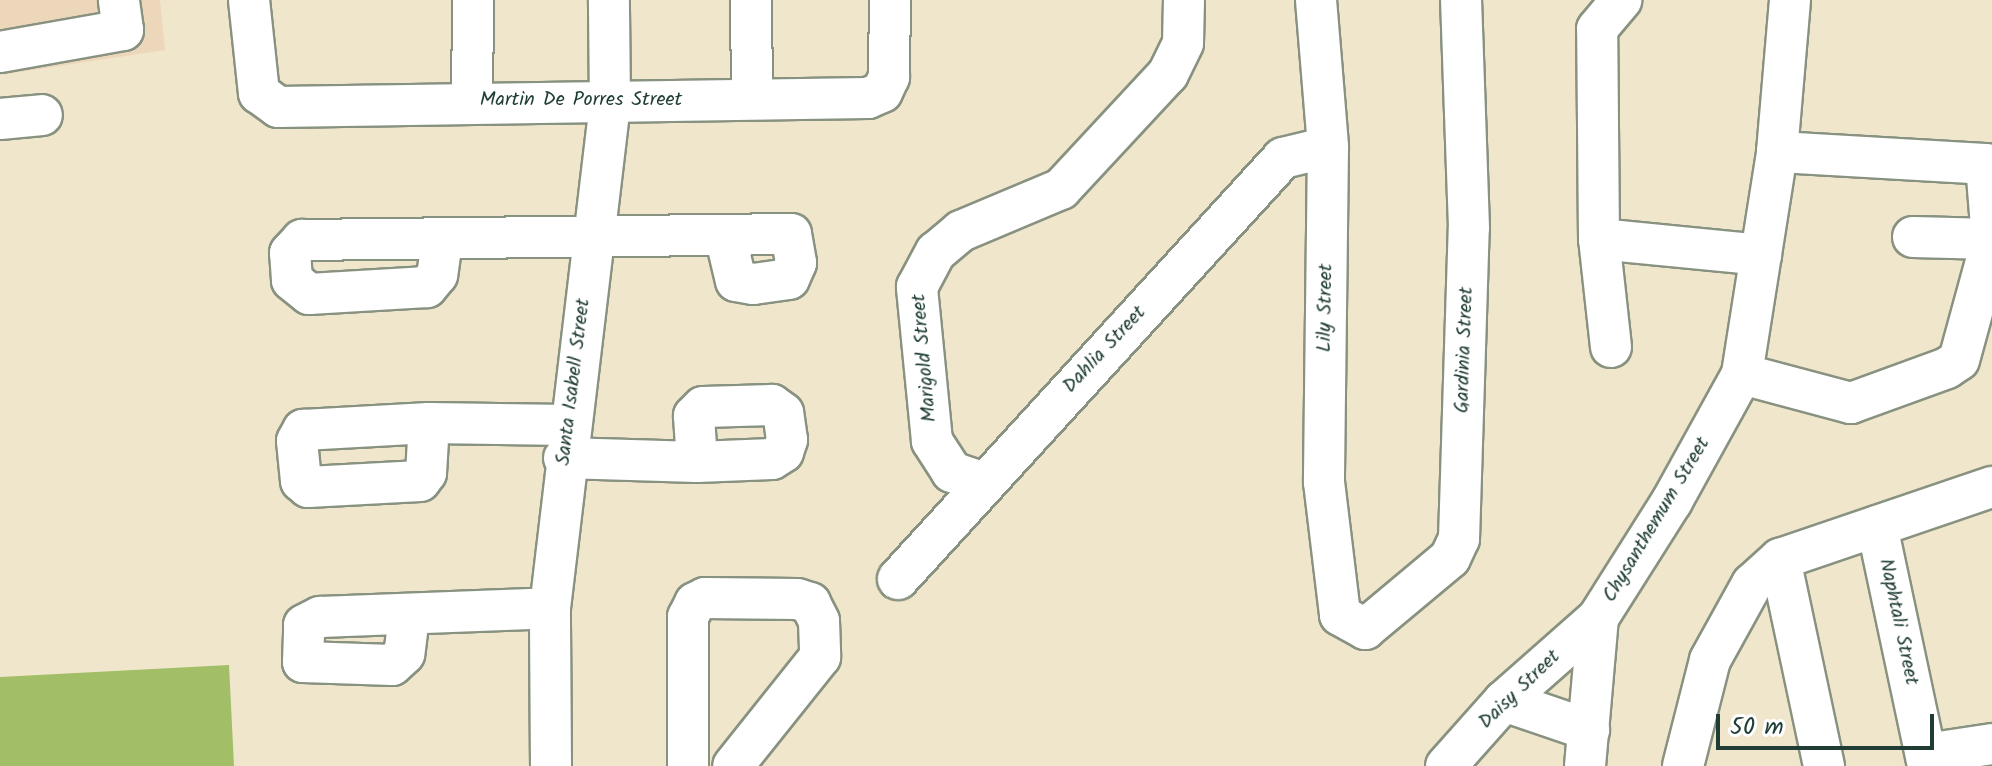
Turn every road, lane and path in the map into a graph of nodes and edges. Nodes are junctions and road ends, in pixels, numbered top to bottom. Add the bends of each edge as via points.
1 (119, 0) edge
2 (249, 0) edge
3 (473, 0) edge
4 (609, 0) edge
5 (751, 0) edge
6 (890, 0) edge
7 (1184, 0) edge
8 (1316, 0) edge
9 (1461, 0) edge
10 (1621, 0) edge
11 (1790, 0) edge
12 (0, 52) edge
13 (752, 96) junction
14 (472, 101) junction
15 (610, 104) junction
16 (42, 115) dead end
17 (0, 119) edge
18 (1328, 147) junction
19 (1777, 152) junction
20 (725, 235) dead end
21 (591, 236) junction
22 (1913, 237) dead end
23 (1599, 239) junction
24 (1992, 239) edge
25 (442, 241) dead end
26 (1761, 255) junction
27 (1611, 347) dead end
28 (1742, 374) junction
29 (429, 423) dead end
30 (566, 442) junction
31 (697, 462) dead end
32 (981, 482) junction
33 (1990, 497) edge
34 (1877, 526) junction
35 (1780, 559) junction
36 (898, 579) dead end
37 (550, 608) junction
38 (1340, 615) joint
39 (409, 616) dead end
40 (1598, 618) junction
41 (1698, 699) junction
42 (1504, 701) junction
43 (1992, 744) edge
44 (1587, 748) edge
45 (1927, 760) edge
46 (551, 766) edge
47 (688, 766) edge
48 (733, 766) edge
49 (1446, 766) edge
50 (1683, 766) edge
51 (1712, 766) edge
52 (1824, 766) edge

1 - 12 street via 123,30
2 - 14 street, Martin De Porres Street via 259,93 278,107
3 - 14 street
4 - 15 street, Santa Isabell Street
5 - 13 street
6 - 13 street, Martin De Porres Street via 889,77 882,92 868,98
7 - 32 street, Marigold Street via 1183,43 1158,86 1061,189 961,231 936,252 917,287 932,441 952,472
8 - 18 street, Lily Street
9 - 38 street, Gardinia Street via 1469,228 1459,539 1450,558 1365,629
10 - 23 street via 1597,29
11 - 19 street, Chysanthemum Street
13 - 15 street, Martin De Porres Street
14 - 15 street, Martin De Porres Street
15 - 21 street, Santa Isabell Street
16 - 17 street
18 - 32 street, Dahlia Street via 1283,158
18 - 38 street, Lily Street via 1324,482
19 - 24 street via 1986,164
19 - 26 street, Chysanthemum Street
20 - 21 street
21 - 25 street
21 - 30 street, Santa Isabell Street
22 - 24 street
23 - 26 street
23 - 27 street
24 - 28 street via 1959,360 1947,368 1851,403
26 - 28 street, Chysanthemum Street
28 - 40 street, Chysanthemum Street via 1672,501
29 - 30 street
30 - 31 street
30 - 37 street, Santa Isabell Street
32 - 36 street, Dahlia Street
33 - 34 street
34 - 35 street
34 - 45 street, Naphtali Street
35 - 41 street via 1752,584 1729,620
35 - 52 street
37 - 39 street
37 - 46 street, Santa Isabell Street
40 - 42 street, Daisy Street
40 - 44 street, Chysanthemum Street
41 - 50 street
41 - 51 street
42 - 44 street
42 - 49 street, Daisy Street
43 - 45 street
47 - 48 street via 688,617 695,603 720,598 810,603 819,621 820,657

